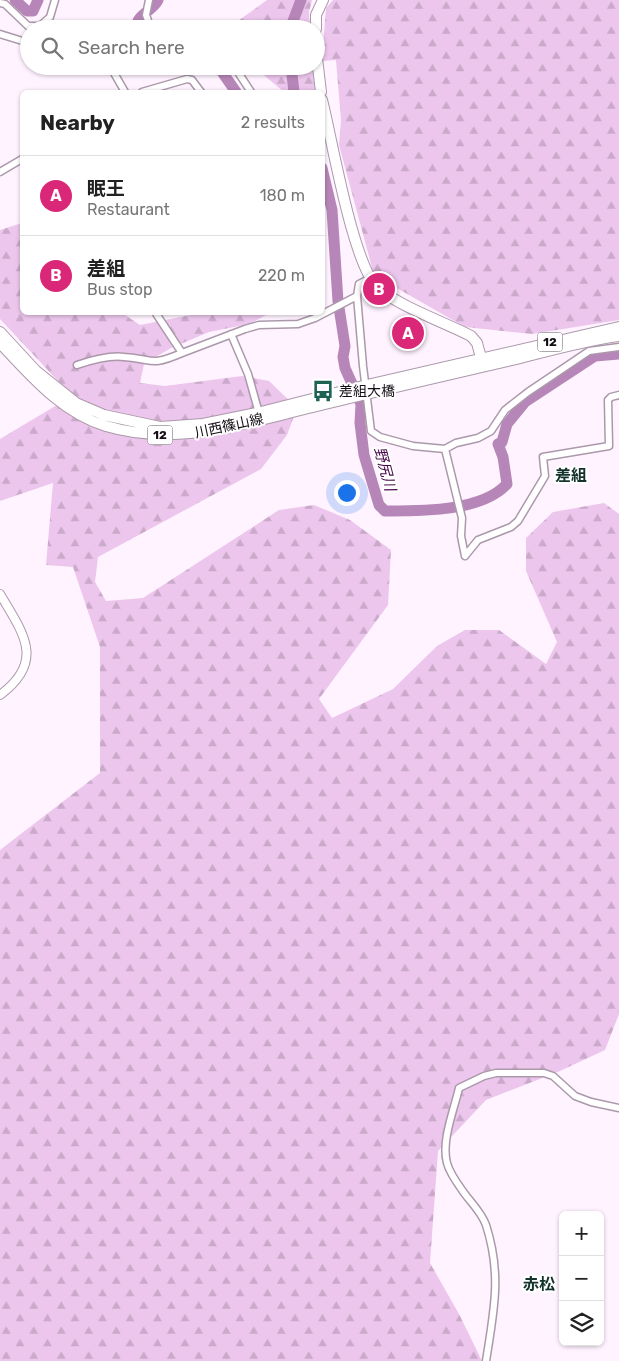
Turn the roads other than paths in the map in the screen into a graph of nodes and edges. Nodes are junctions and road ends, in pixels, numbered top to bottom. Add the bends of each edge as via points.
1 (55, 0) edge
2 (149, 0) edge
3 (323, 0) edge
4 (0, 3) edge
5 (22, 20) edge
6 (47, 20) edge
7 (148, 20) edge
8 (316, 20) edge
9 (0, 34) edge
10 (20, 40) edge
11 (115, 75) edge
12 (240, 75) edge
13 (319, 75) edge
14 (124, 90) edge
15 (149, 90) edge
16 (200, 90) edge
17 (250, 90) edge
18 (321, 90) edge
19 (325, 124) edge
20 (20, 160) edge
21 (0, 172) edge
22 (369, 279) junction
23 (358, 296) junction
24 (325, 312) edge
25 (157, 315) edge
26 (318, 315) edge
27 (619, 327) edge
28 (0, 332) edge
29 (232, 334) junction
30 (619, 336) edge
31 (0, 343) edge
32 (619, 347) edge
33 (182, 353) junction
34 (482, 363) junction
35 (77, 364) dead end
36 (365, 390) junction
37 (347, 394) junction
38 (619, 395) edge
39 (259, 413) junction
40 (445, 449) junction
41 (0, 594) edge
42 (0, 695) edge
43 (619, 1108) edge
44 (486, 1361) edge

1 - 6 street
2 - 7 street
3 - 8 main road
4 - 5 street
9 - 10 street
11 - 14 street
12 - 17 street
13 - 18 main road
15 - 16 street via 187,79 192,80
19 - 22 main road via 358,254
20 - 21 street
22 - 23 street via 359,284
22 - 34 main road via 393,298 471,336 477,343
23 - 24 street
23 - 36 street
25 - 33 street
26 - 29 street via 298,324 259,325
27 - 34 main road, 川西篠山線 / 12
28 - 39 main road, 川西篠山線 / 12 via 51,384 76,403 104,415 160,427 203,424
29 - 33 street
29 - 39 street
30 - 34 main road, 川西篠山線 / 12
31 - 37 main road, 川西篠山線 / 12 via 34,380 82,416 105,426 140,434 178,435 211,431
32 - 40 street via 589,351 505,410 491,431
33 - 35 street via 154,363 124,356
34 - 36 main road, 川西篠山線 / 12
36 - 37 main road, 川西篠山線 / 12
36 - 40 street via 371,431 376,436 413,446
37 - 39 main road, 川西篠山線 / 12
38 - 40 street via 608,400 609,446 543,457 545,476 518,521 478,540 465,556 462,518
41 - 42 street via 25,638 27,656 22,673
43 - 44 street via 575,1096 553,1076 544,1073 496,1073 459,1088 446,1147 447,1164 486,1223 494,1255 497,1296

